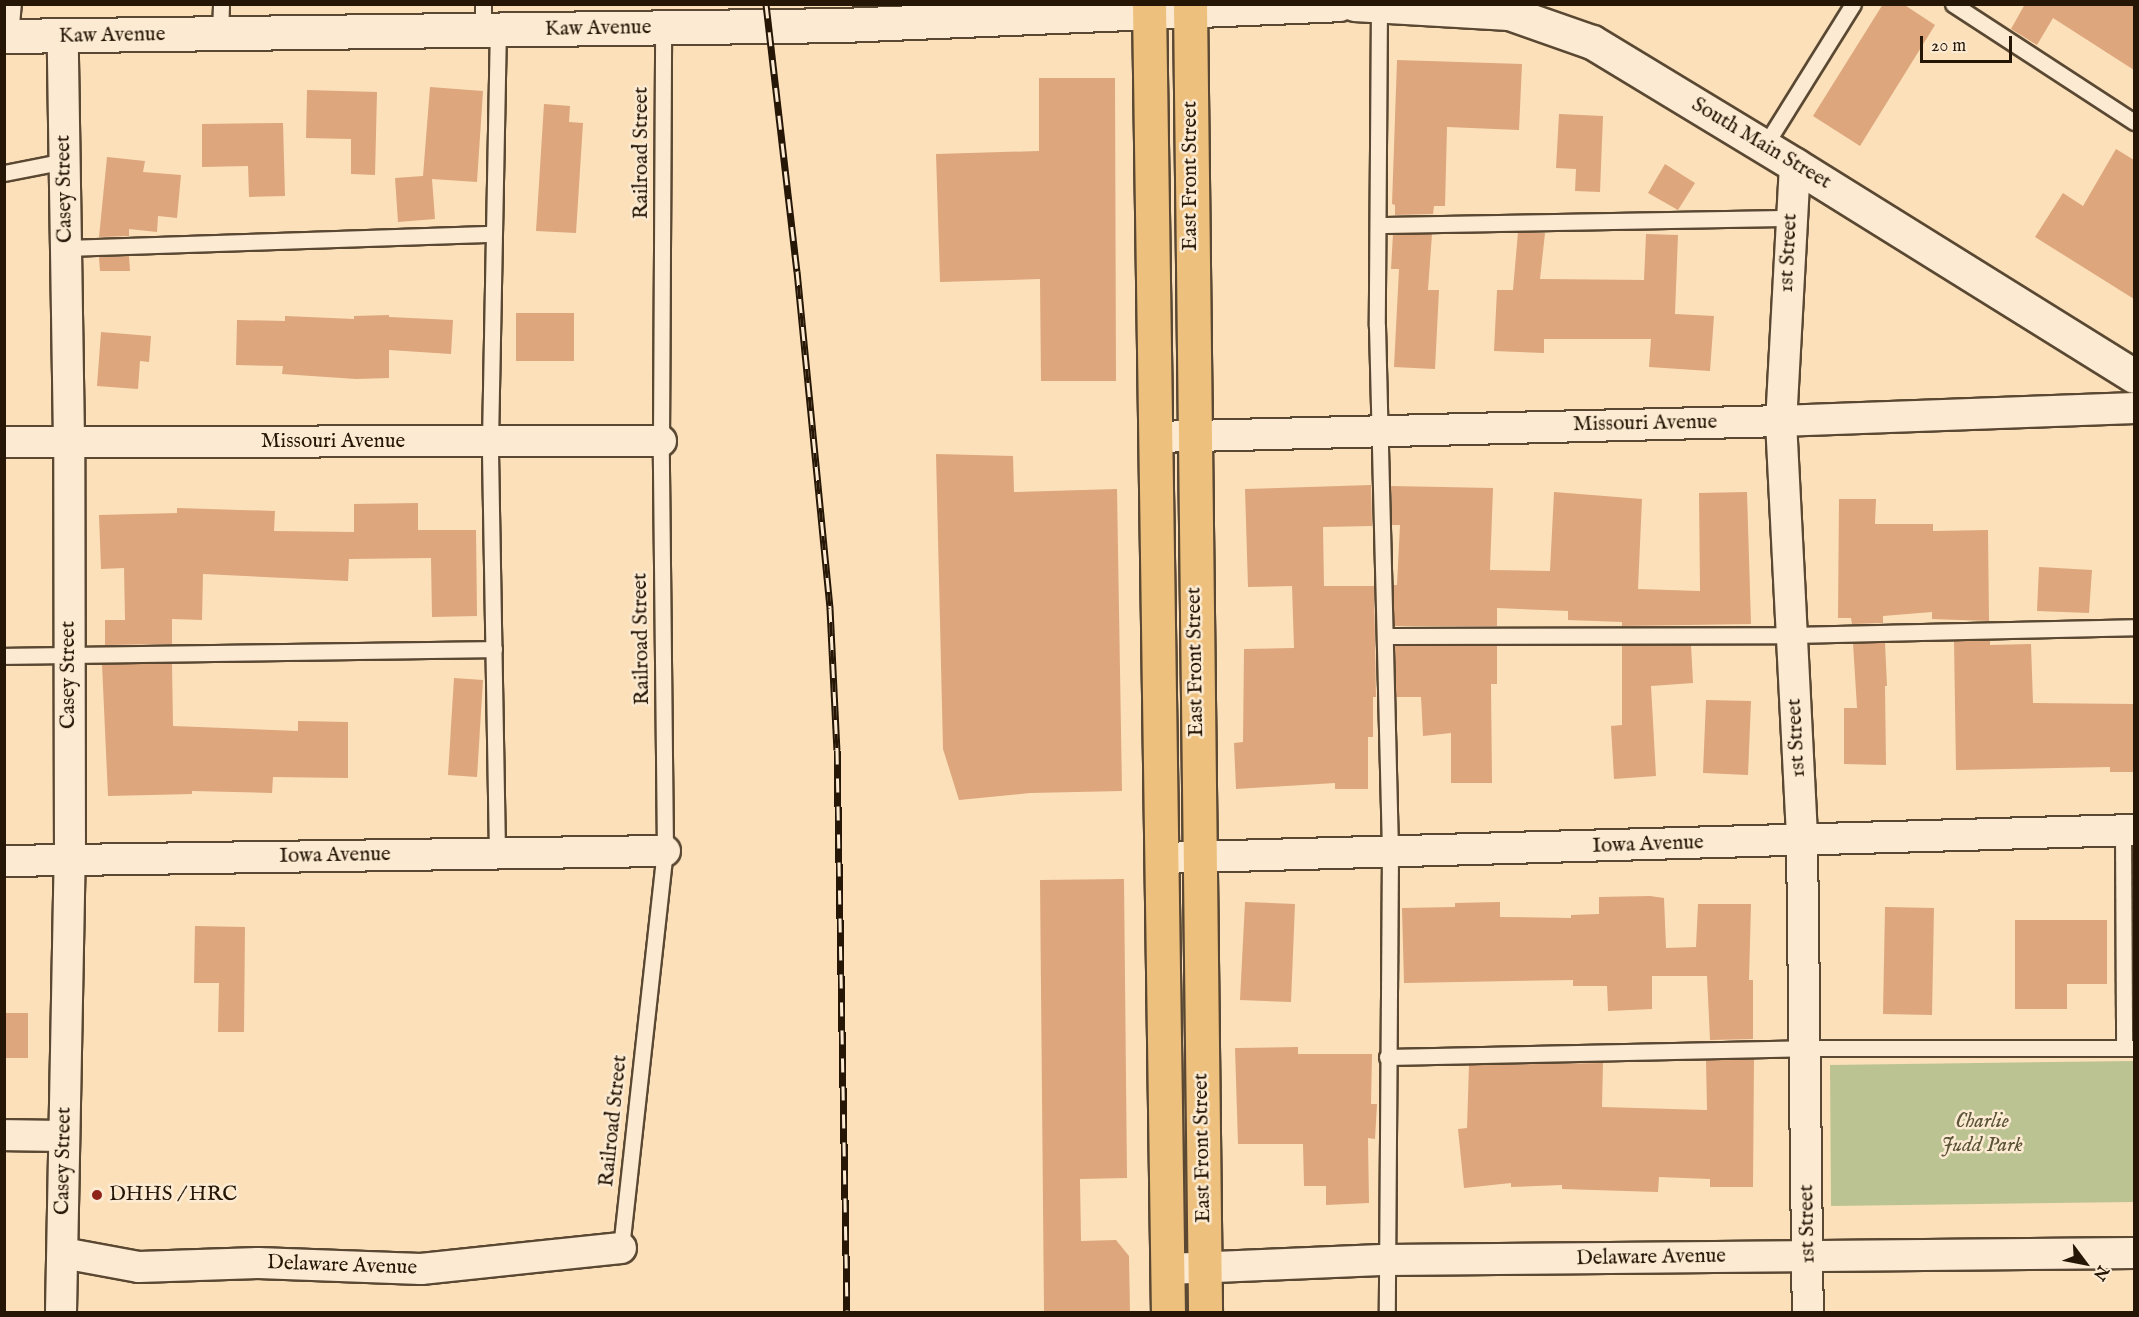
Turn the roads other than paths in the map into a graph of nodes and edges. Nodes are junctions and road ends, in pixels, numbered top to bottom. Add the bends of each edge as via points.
1 (13, 4) edge
2 (1339, 4) edge
3 (1354, 4) edge
4 (1853, 4) edge
5 (1953, 4) edge
6 (1379, 5) edge
7 (1149, 8) edge
8 (1190, 8) edge
9 (220, 19) edge
10 (488, 22) edge
11 (663, 28) junction
12 (7, 36) edge
13 (63, 37) junction
14 (2134, 122) edge
15 (1764, 147) junction
16 (65, 161) junction
17 (1795, 165) junction
18 (4, 173) edge
19 (1790, 218) junction
20 (1378, 225) junction
21 (494, 234) junction
22 (66, 248) junction
23 (2134, 376) edge
24 (2134, 408) edge
25 (1782, 421) junction
26 (1378, 430) junction
27 (1193, 436) junction
28 (1155, 437) junction
29 (69, 441) junction
30 (661, 441) junction
31 (4, 442) edge
32 (490, 442) junction
33 (2134, 627) edge
34 (1792, 635) junction
35 (1386, 636) junction
36 (494, 649) junction
37 (69, 654) junction
38 (4, 656) edge
39 (2129, 831) edge
40 (1802, 840) junction
41 (665, 850) junction
42 (1390, 852) junction
43 (497, 853) junction
44 (1199, 857) junction
45 (1162, 858) junction
46 (4, 861) edge
47 (70, 861) junction
48 (1805, 1048) junction
49 (2129, 1048) edge
50 (1387, 1057) junction
51 (4, 1135) edge
52 (64, 1136) junction
53 (621, 1248) joint
54 (63, 1253) junction
55 (2134, 1253) edge
56 (1809, 1256) junction
57 (1387, 1260) junction
58 (1205, 1268) junction
59 (1168, 1269) junction
60 (61, 1312) edge
61 (1168, 1312) edge
62 (1205, 1312) edge
63 (1387, 1312) edge
64 (1808, 1312) edge

1 - 12 lane
2 - 8 street
3 - 6 street, South Main Street
4 - 15 lane
5 - 14 lane
6 - 15 street, South Main Street via 1509,13 1592,42
6 - 20 lane
7 - 8 street, Kaw Avenue
7 - 11 street, Kaw Avenue via 842,25
7 - 28 main road, East Front Street
8 - 27 main road, East Front Street
9 - 10 street, Kaw Avenue
9 - 13 street, Kaw Avenue
10 - 11 street, Kaw Avenue
10 - 21 lane
11 - 30 lane, Railroad Street
12 - 13 street, Kaw Avenue
13 - 16 street, Casey Street
15 - 17 street, South Main Street
16 - 18 lane
16 - 22 street, Casey Street
17 - 19 street, 1st Street
17 - 23 street, South Main Street
19 - 20 lane
19 - 25 street, 1st Street
20 - 26 lane
21 - 22 lane
21 - 32 lane
22 - 29 street, Casey Street
24 - 25 street, Missouri Avenue
25 - 26 street, Missouri Avenue
25 - 34 street, 1st Street
26 - 27 street, Missouri Avenue
26 - 35 lane
27 - 28 street, Missouri Avenue
27 - 44 main road, East Front Street
28 - 45 main road, East Front Street
29 - 31 street, Missouri Avenue
29 - 32 street, Missouri Avenue
29 - 37 street, Casey Street
30 - 32 street, Missouri Avenue
30 - 41 lane, Railroad Street
32 - 36 lane
33 - 34 lane
34 - 35 lane
34 - 40 street, 1st Street
35 - 42 lane
36 - 37 lane
36 - 43 lane
37 - 38 lane
37 - 47 street, Casey Street
39 - 40 street, Iowa Avenue
39 - 49 lane
40 - 42 street, Iowa Avenue
40 - 48 street, 1st Street
41 - 43 street, Iowa Avenue
41 - 53 lane, Railroad Street
42 - 44 street, Iowa Avenue
42 - 50 lane
43 - 47 street, Iowa Avenue
44 - 45 street, Iowa Avenue
44 - 58 main road, East Front Street
45 - 59 main road, East Front Street
46 - 47 street, Iowa Avenue
47 - 52 street, Casey Street
48 - 49 lane
48 - 50 lane
48 - 56 street, 1st Street
50 - 57 lane
51 - 52 street
52 - 54 street, Casey Street
53 - 54 street, Delaware Avenue via 421,1269 258,1263 139,1267
54 - 60 street, Casey Street
55 - 56 street, Delaware Avenue
56 - 57 street, Delaware Avenue
56 - 64 street, 1st Street
57 - 58 street, Delaware Avenue
57 - 63 lane
58 - 59 street, Delaware Avenue
58 - 62 main road, East Front Street
59 - 61 main road, East Front Street

